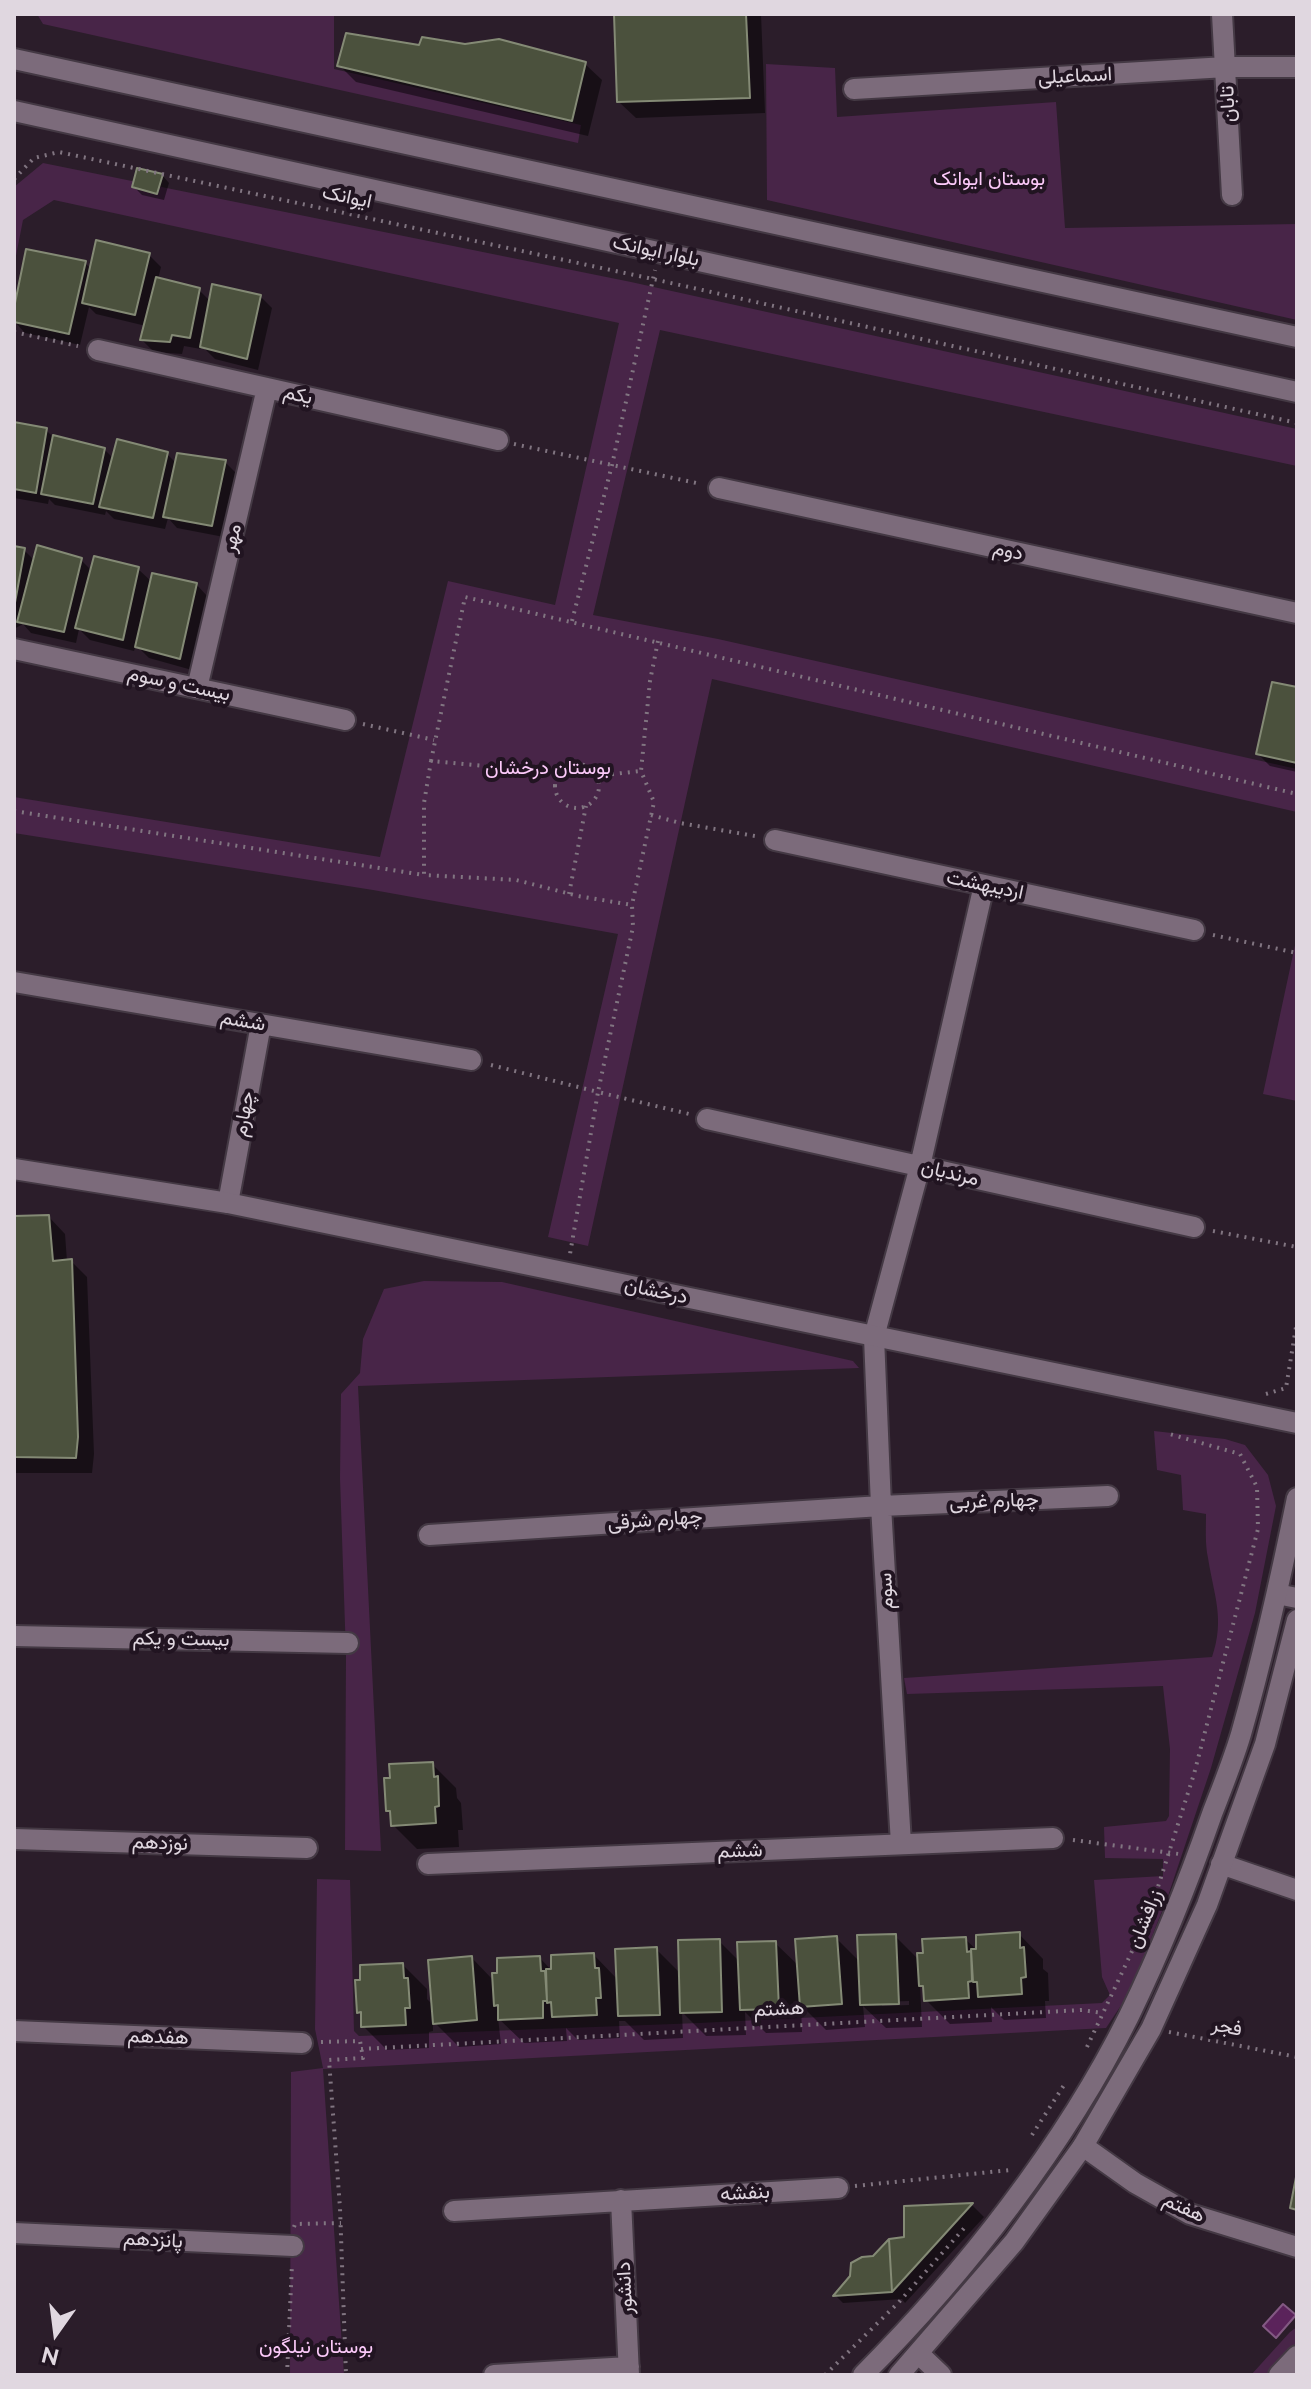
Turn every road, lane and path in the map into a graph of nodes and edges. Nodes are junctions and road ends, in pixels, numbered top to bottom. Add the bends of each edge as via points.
1 (1222, 14) edge
2 (14, 59) edge
3 (1226, 67) junction
4 (1297, 67) edge
5 (854, 89) dead end
6 (14, 111) edge
7 (14, 179) edge
8 (1232, 195) dead end
9 (660, 252) junction
10 (653, 279) junction
11 (14, 332) edge
12 (1297, 337) edge
13 (98, 350) joint
14 (267, 388) junction
15 (1297, 392) edge
16 (1297, 423) edge
17 (498, 440) joint
18 (612, 465) junction
19 (719, 488) joint
20 (1297, 613) edge
21 (572, 621) junction
22 (658, 641) junction
23 (14, 649) edge
24 (197, 688) junction
25 (345, 720) joint
26 (434, 740) junction
27 (431, 761) junction
28 (641, 771) junction
29 (559, 773) junction
30 (596, 776) junction
31 (1297, 794) edge
32 (586, 806) junction
33 (14, 811) edge
34 (651, 815) junction
35 (775, 840) joint
36 (424, 875) junction
37 (984, 885) junction
38 (569, 894) junction
39 (632, 905) junction
40 (1194, 930) joint
41 (1297, 953) edge
42 (14, 982) edge
43 (261, 1024) junction
44 (471, 1060) joint
45 (598, 1092) junction
46 (707, 1119) joint
47 (920, 1166) junction
48 (14, 1169) edge
49 (228, 1203) junction
50 (1194, 1227) joint
51 (1297, 1247) edge
52 (566, 1272) junction
53 (1297, 1321) edge
54 (874, 1337) junction
55 (1268, 1395) dead end
56 (1297, 1423) edge
57 (1166, 1433) dead end
58 (1108, 1496) dead end
59 (1297, 1498) edge
60 (881, 1506) junction
61 (429, 1535) dead end
62 (1287, 1596) edge
63 (1297, 1620) edge
64 (14, 1636) edge
65 (348, 1643) dead end
66 (1053, 1838) joint
67 (14, 1839) edge
68 (901, 1844) junction
69 (307, 1848) dead end
70 (1197, 1856) junction
71 (428, 1864) dead end
72 (1221, 1864) junction
73 (1297, 1890) edge
74 (1128, 2017) junction
75 (1151, 2029) junction
76 (14, 2031) edge
77 (302, 2043) joint
78 (361, 2049) junction
79 (1297, 2057) edge
80 (1082, 2058) dead end
81 (1073, 2071) dead end
82 (1031, 2138) dead end
83 (1083, 2146) junction
84 (1014, 2164) dead end
85 (1036, 2168) junction
86 (1005, 2177) dead end
87 (838, 2188) joint
88 (621, 2200) junction
89 (454, 2211) dead end
90 (341, 2223) junction
91 (967, 2224) dead end
92 (14, 2233) edge
93 (293, 2246) junction
94 (1297, 2247) edge
95 (919, 2354) junction
96 (1297, 2356) edge
97 (629, 2371) edge
98 (287, 2375) edge
99 (346, 2375) edge
100 (494, 2375) edge
101 (825, 2375) edge
102 (863, 2375) edge
103 (899, 2375) edge
104 (941, 2375) edge
105 (1279, 2375) edge

1 - 3 street, تابان
2 - 12 street
3 - 4 street, اسماعیلی
3 - 5 street, اسماعیلی
3 - 8 street, تابان
6 - 9 street, بلوار ایوانک
7 - 10 path, ایوانک via 34,158 59,152
9 - 10 path
9 - 15 street, بلوار ایوانک
10 - 16 path, ایوانک
10 - 18 path
11 - 13 path
13 - 14 street, یکم
14 - 17 street, یکم
14 - 24 street, مهر
17 - 18 path
18 - 19 path
18 - 21 path
19 - 20 street, دوم
21 - 22 path
21 - 26 path via 465,597
22 - 28 path
22 - 31 path
23 - 24 street, بیست و سوم
24 - 25 street, بیست و سوم
25 - 26 path
26 - 27 path
27 - 29 path
27 - 36 path via 424,803
28 - 30 path
28 - 34 path via 654,802
29 - 30 path via 579,764
29 - 32 path via 555,787 560,800 572,807
30 - 32 path via 596,796
32 - 38 path
33 - 36 path
34 - 35 path
34 - 39 path
35 - 37 street, اردیبهشت
36 - 38 path via 516,880
37 - 40 street, اردیبهشت
37 - 47 street, سوم
38 - 39 path
39 - 45 path via 633,927
40 - 41 path
42 - 43 street, ششم
43 - 44 street, ششم
43 - 49 street, چهارم
44 - 45 path
45 - 46 path
45 - 52 path
46 - 47 street, مرنديان
47 - 50 street, مرنديان
47 - 54 street, سوم
48 - 49 street, درخشان
49 - 52 street, درخشان
50 - 51 path
52 - 54 street, درخشان
53 - 55 path via 1286,1388
54 - 56 street, درخشان
54 - 60 street, سوم
57 - 80 path, زرافشان via 1240,1454 1257,1487 1258,1529 1194,1774 1149,1915
58 - 60 street, چهارم غربی
59 - 62 street, زرافشان
60 - 61 street, چهارم شرقی
60 - 68 street, سوم
62 - 70 street, زرافشان
63 - 72 street via 1265,1744
64 - 65 street, بیست و یکم
66 - 68 street, ششم
66 - 70 path
67 - 69 street, نوزدهم
68 - 71 street, ششم
70 - 74 street, زرافشان
72 - 73 street
72 - 75 street
74 - 78 path, هشتم via 1082,2010
74 - 85 street, زرافشان
75 - 79 path, فجر
75 - 83 street
76 - 77 street, هفدهم
77 - 78 path via 360,2041
78 - 90 path via 363,2058 329,2060
81 - 82 path
83 - 94 street, هفتم via 1190,2214
83 - 95 street via 1014,2242
84 - 86 path
85 - 87 path
85 - 102 street, زرافشان via 994,2226
87 - 88 street, بنفشه
88 - 89 street, بنفشه
88 - 97 street, دانشور
90 - 93 path via 295,2224
90 - 99 path
91 - 101 path
92 - 93 street, پانزدهم
93 - 98 path
95 - 103 street
95 - 104 street
96 - 105 street
97 - 100 street

